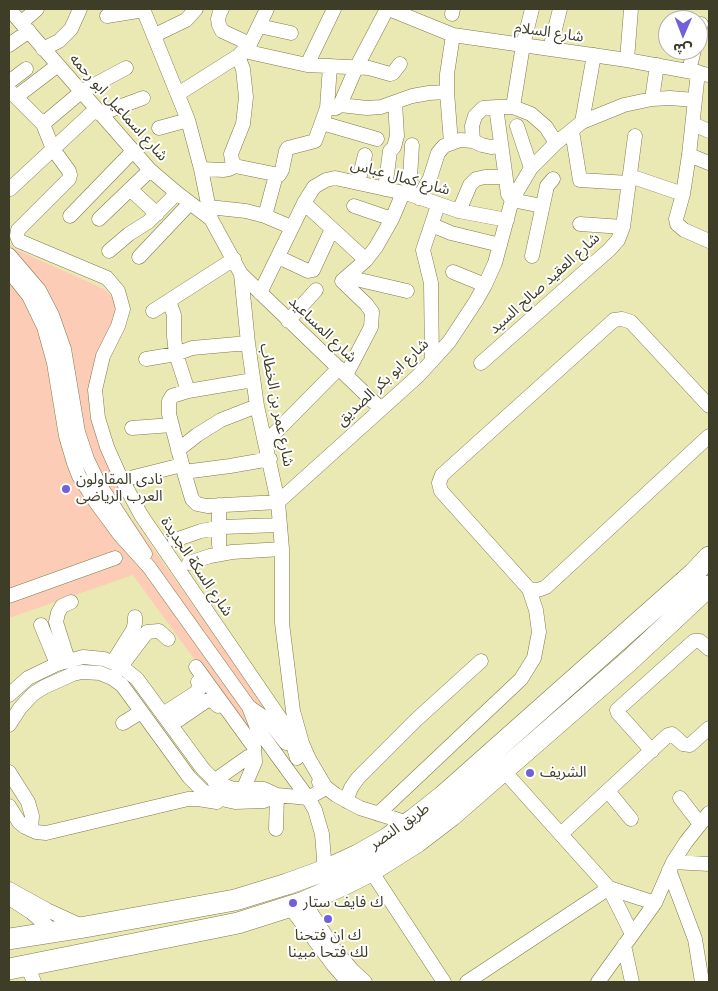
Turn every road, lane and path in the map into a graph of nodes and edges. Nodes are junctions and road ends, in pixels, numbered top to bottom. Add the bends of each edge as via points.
1 (9, 9) edge
2 (37, 9) edge
3 (144, 9) edge
4 (196, 9) edge
5 (267, 9) edge
6 (334, 9) edge
7 (388, 9) edge
8 (532, 9) edge
9 (560, 9) edge
10 (631, 9) edge
11 (219, 10) edge
12 (75, 11) edge
13 (107, 16) dead end
14 (259, 26) junction
15 (25, 27) junction
16 (291, 33) dead end
17 (453, 35) junction
18 (155, 36) junction
19 (9, 45) edge
20 (523, 45) junction
21 (43, 49) junction
22 (550, 49) junction
23 (244, 50) junction
24 (594, 55) junction
25 (627, 60) junction
26 (400, 64) dead end
27 (307, 65) junction
28 (657, 65) junction
29 (58, 66) junction
30 (330, 66) junction
31 (126, 68) dead end
32 (356, 68) junction
33 (26, 69) dead end
34 (699, 72) edge
35 (9, 82) edge
36 (81, 92) junction
37 (447, 92) junction
38 (12, 94) edge
39 (178, 94) junction
40 (143, 98) dead end
41 (652, 99) junction
42 (695, 100) junction
43 (394, 102) junction
44 (334, 106) junction
45 (496, 107) junction
46 (514, 107) junction
47 (98, 111) junction
48 (188, 120) junction
49 (322, 123) junction
50 (43, 124) junction
51 (693, 124) junction
52 (517, 126) dead end
53 (577, 126) junction
54 (159, 128) dead end
55 (709, 131) edge
56 (635, 136) dead end
57 (377, 139) dead end
58 (473, 141) junction
59 (451, 143) junction
60 (556, 143) junction
61 (412, 145) dead end
62 (501, 146) junction
63 (53, 149) junction
64 (133, 151) junction
65 (365, 155) dead end
66 (689, 156) junction
67 (709, 163) edge
68 (235, 166) junction
69 (531, 168) junction
70 (202, 169) junction
71 (150, 170) junction
72 (276, 175) junction
73 (504, 177) junction
74 (553, 179) dead end
75 (629, 180) junction
76 (358, 183) junction
77 (10, 189) edge
78 (130, 189) junction
79 (385, 189) junction
80 (177, 193) junction
81 (683, 194) junction
82 (410, 195) junction
83 (512, 200) junction
84 (304, 202) junction
85 (190, 203) junction
86 (438, 204) junction
87 (354, 206) dead end
88 (542, 206) junction
89 (458, 211) junction
90 (210, 213) junction
91 (157, 214) junction
92 (70, 216) dead end
93 (264, 216) junction
94 (99, 219) dead end
95 (392, 220) junction
96 (507, 220) junction
97 (580, 224) dead end
98 (432, 225) junction
99 (291, 227) junction
100 (623, 227) junction
101 (332, 229) junction
102 (709, 241) edge
103 (500, 245) junction
104 (109, 251) dead end
105 (9, 255) edge
106 (532, 256) dead end
107 (139, 257) dead end
108 (278, 257) junction
109 (234, 259) junction
110 (366, 260) junction
111 (9, 271) edge
112 (452, 272) dead end
113 (241, 274) junction
114 (345, 279) junction
115 (485, 285) junction
116 (316, 290) dead end
117 (407, 290) dead end
118 (34, 293) junction
119 (260, 293) junction
120 (169, 301) junction
121 (153, 311) dead end
122 (288, 321) junction
123 (248, 343) junction
124 (176, 354) junction
125 (146, 359) dead end
126 (432, 361) junction
127 (481, 363) dead end
128 (343, 372) junction
129 (253, 380) junction
130 (188, 391) junction
131 (257, 406) junction
132 (709, 406) edge
133 (381, 408) junction
134 (172, 425) junction
135 (132, 428) dead end
136 (709, 436) edge
137 (266, 442) junction
138 (178, 450) junction
139 (270, 459) junction
140 (182, 468) junction
141 (134, 477) dead end
142 (278, 502) junction
143 (219, 505) junction
144 (280, 525) junction
145 (218, 527) junction
146 (175, 540) dead end
147 (219, 545) dead end
148 (282, 550) junction
149 (709, 557) edge
150 (115, 558) dead end
151 (189, 564) dead end
152 (709, 586) edge
153 (529, 589) junction
154 (9, 596) edge
155 (71, 602) dead end
156 (135, 617) dead end
157 (41, 625) dead end
158 (168, 638) dead end
159 (709, 649) edge
160 (482, 661) dead end
161 (62, 662) junction
162 (117, 664) junction
163 (196, 667) dead end
164 (112, 678) junction
165 (198, 682) dead end
166 (12, 695) edge
167 (218, 706) dead end
168 (249, 707) junction
169 (141, 712) junction
170 (167, 720) junction
171 (123, 722) dead end
172 (9, 725) edge
173 (709, 728) edge
174 (652, 750) junction
175 (248, 757) dead end
176 (297, 758) junction
177 (504, 771) junction
178 (9, 772) edge
179 (212, 779) junction
180 (194, 784) junction
181 (326, 788) junction
182 (608, 791) junction
183 (178, 793) dead end
184 (250, 794) junction
185 (277, 795) junction
186 (308, 798) junction
187 (680, 798) dead end
188 (224, 800) junction
189 (346, 801) junction
190 (11, 814) edge
191 (378, 814) junction
192 (631, 819) dead end
193 (705, 819) edge
194 (408, 824) junction
195 (276, 829) dead end
196 (31, 830) junction
197 (561, 834) junction
198 (709, 864) edge
199 (671, 866) junction
200 (323, 871) junction
201 (371, 871) junction
202 (609, 888) junction
203 (9, 889) edge
204 (16, 902) edge
205 (655, 903) junction
206 (297, 905) junction
207 (86, 927) junction
208 (54, 932) junction
209 (9, 939) edge
210 (628, 939) junction
211 (23, 972) edge
212 (348, 982) edge
213 (365, 982) edge
214 (444, 982) edge
215 (467, 982) edge
216 (598, 982) edge
217 (632, 982) edge
218 (702, 982) edge

1 - 15 street, شارع اسماعيل ابو رحمه
2 - 15 street
3 - 13 street
3 - 18 street, شارع عمر بن الخطاب
4 - 18 street via 186,20
5 - 14 street
6 - 27 street
7 - 17 street, شارع السلام
7 - 32 street
8 - 20 street
9 - 22 street
10 - 25 street
11 - 23 street via 222,31
12 - 21 street via 71,29 59,41
14 - 16 street
14 - 23 street
15 - 19 street
15 - 21 street, شارع اسماعيل ابو رحمه
17 - 20 street, شارع السلام
17 - 37 street
18 - 39 street, شارع عمر بن الخطاب
20 - 22 street, شارع السلام
20 - 46 street
21 - 29 street, شارع اسماعيل ابو رحمه
22 - 24 street, شارع السلام
23 - 27 street
23 - 39 street
23 - 68 street via 246,97 243,124 231,154
24 - 25 street, شارع السلام
24 - 53 street
25 - 28 street, شارع السلام
26 - 32 street via 392,74
27 - 30 street
28 - 34 street, شارع السلام
28 - 41 street
29 - 36 street, شارع اسماعيل ابو رحمه
29 - 38 street
30 - 32 street
30 - 44 street
31 - 36 street
32 - 44 street
33 - 35 street
34 - 42 street
36 - 47 street, شارع اسماعيل ابو رحمه
36 - 50 street
37 - 43 street
37 - 59 street
38 - 50 street
39 - 48 street, شارع عمر بن الخطاب
40 - 47 street
41 - 42 street, شارع ابو بكر الصديق
41 - 53 street, شارع ابو بكر الصديق via 624,105
42 - 51 street
43 - 44 street via 367,108
43 - 79 street via 397,136 390,151
44 - 49 street
45 - 46 street
45 - 58 street via 483,108 475,116
45 - 62 street
46 - 60 street via 531,114 546,127
47 - 63 street
47 - 64 street, شارع اسماعيل ابو رحمه
48 - 54 street
48 - 70 street, شارع عمر بن الخطاب
49 - 57 street
49 - 72 street via 315,141 288,148 282,173
50 - 63 street
51 - 55 street
51 - 66 street
52 - 69 street
53 - 60 street, شارع ابو بكر الصديق
53 - 75 street via 580,180
56 - 75 street, شارع العقيد صالح السيد
58 - 59 street
58 - 62 street via 491,147
59 - 82 street via 438,153 430,178
60 - 69 street, شارع ابو بكر الصديق
61 - 82 street
62 - 73 street
63 - 77 street
63 - 176 street, شارع السكة الجديدة via 69,171 69,180 18,230 19,241 107,278 118,291 123,309 102,356 95,390 98,418 107,447 141,515 282,721
64 - 71 street, شارع اسماعيل ابو رحمه
64 - 92 street
65 - 76 street
66 - 67 street
66 - 81 street
68 - 70 street via 224,170
68 - 72 street
69 - 83 street, شارع ابو بكر الصديق
70 - 90 street, شارع عمر بن الخطاب
71 - 78 street
71 - 80 street, شارع اسماعيل ابو رحمه
72 - 93 street
73 - 83 street
73 - 89 street via 476,179
74 - 88 street via 547,186
75 - 81 street
75 - 100 street, شارع العقيد صالح السيد
76 - 79 street, شارع كمال عباس
76 - 84 street, شارع كمال عباس via 335,178 326,180 314,188
78 - 91 street
78 - 94 street
79 - 82 street, شارع كمال عباس
80 - 85 street, شارع اسماعيل ابو رحمه
80 - 91 street
81 - 102 street via 676,219 678,224
82 - 86 street, شارع كمال عباس
82 - 95 street
83 - 88 street
83 - 96 street, شارع ابو بكر الصديق
84 - 99 street, شارع كمال عباس
84 - 101 street
85 - 90 street, شارع اسماعيل ابو رحمه
85 - 107 street
86 - 89 street, شارع كمال عباس
86 - 98 street
87 - 95 street
88 - 106 street
89 - 96 street, شارع كمال عباس
90 - 93 street via 246,211
90 - 109 street, شارع عمر بن الخطاب
91 - 104 street
93 - 99 street
95 - 110 street
96 - 103 street, شارع ابو بكر الصديق
97 - 100 street
98 - 103 street
98 - 126 street via 424,250 431,283
99 - 108 street, شارع كمال عباس
100 - 127 street, شارع العقيد صالح السيد via 609,250
101 - 108 street via 313,270 308,271
101 - 110 street
103 - 115 street, شارع ابو بكر الصديق
105 - 118 street
108 - 119 street, شارع كمال عباس
109 - 113 street, شارع عمر بن الخطاب
109 - 120 street
110 - 114 street
111 - 118 street
112 - 115 street
113 - 119 street, شارع المساعيد
113 - 123 street, شارع عمر بن الخطاب
114 - 117 street
114 - 128 street via 372,312 371,327
115 - 126 street, شارع ابو بكر الصديق via 464,322
116 - 122 street
118 - 168 street via 54,363 68,443 80,476 120,535 149,567
119 - 122 street, شارع المساعيد
120 - 121 street
120 - 124 street via 174,315
122 - 128 street, شارع المساعيد
123 - 124 street via 192,348
123 - 129 street, شارع عمر بن الخطاب
124 - 125 street
124 - 130 street
126 - 133 street, شارع ابو بكر الصديق
128 - 133 street, شارع المساعيد
128 - 137 street
129 - 130 street
129 - 131 street, شارع عمر بن الخطاب
130 - 134 street via 172,396 169,401
131 - 137 street, شارع عمر بن الخطاب
131 - 138 street via 221,420
132 - 153 street via 631,322 614,320 442,475 441,491
133 - 142 street, شارع ابو بكر الصديق
134 - 135 street
134 - 138 street
136 - 153 street via 546,587
137 - 139 street, شارع عمر بن الخطاب
138 - 140 street
139 - 140 street via 230,466
139 - 142 street, شارع عمر بن الخطاب
140 - 141 street
140 - 143 street via 197,504
142 - 143 street
142 - 144 street, شارع عمر بن الخطاب
143 - 145 street
144 - 145 street
144 - 148 street, شارع عمر بن الخطاب
145 - 146 street
145 - 147 street
148 - 151 street via 232,552
148 - 181 street, شارع عمر بن الخطاب via 282,623 293,711 302,743
149 - 194 highway, طريق النصر via 641,621
150 - 154 street
152 - 177 highway, طريق النصر
153 - 191 street via 539,632 534,658 521,679
155 - 161 street via 62,606 56,618
156 - 162 street via 133,630
157 - 161 street
158 - 162 street via 159,631 147,632
159 - 174 street via 700,640 694,641 617,710
160 - 189 street via 358,778
161 - 162 street via 94,657
161 - 166 street via 34,674
162 - 164 street
162 - 170 street via 137,679
163 - 184 street via 254,748
164 - 166 street via 91,672 73,674 33,694
164 - 169 street via 127,691
165 - 170 street via 200,688 197,692
166 - 172 street
167 - 170 street via 212,700 206,701
168 - 176 street via 273,726
168 - 186 street via 258,728
169 - 171 street
169 - 180 street
170 - 179 street
173 - 174 street via 690,745 682,744 670,734
174 - 182 street
175 - 179 street
176 - 181 street
177 - 197 street
177 - 201 highway, طريق النصر via 434,830
178 - 196 street via 28,802
179 - 180 street
179 - 184 street
180 - 183 street
180 - 188 street
181 - 186 street
181 - 189 street
182 - 192 street
182 - 197 street
184 - 185 street via 264,801
184 - 188 street via 235,802
185 - 186 street
185 - 195 street
186 - 200 street via 322,834
187 - 193 street
188 - 196 street via 220,803 188,799 51,832
189 - 191 street
190 - 196 street
191 - 194 street
193 - 199 street
194 - 200 highway, طريق النصر via 358,855
197 - 202 street
198 - 199 street
199 - 205 street
199 - 218 street via 695,939
200 - 207 highway, طريق النصر via 235,900
201 - 206 highway, طريق النصر
201 - 214 street
202 - 205 street
202 - 210 street
202 - 215 street
203 - 204 street
204 - 207 street
204 - 208 street
205 - 210 street
206 - 211 highway, طريق النصر via 211,929
206 - 212 street via 334,966
206 - 213 street
207 - 208 highway, طريق النصر
208 - 209 highway, طريق النصر
210 - 216 street
210 - 217 street

